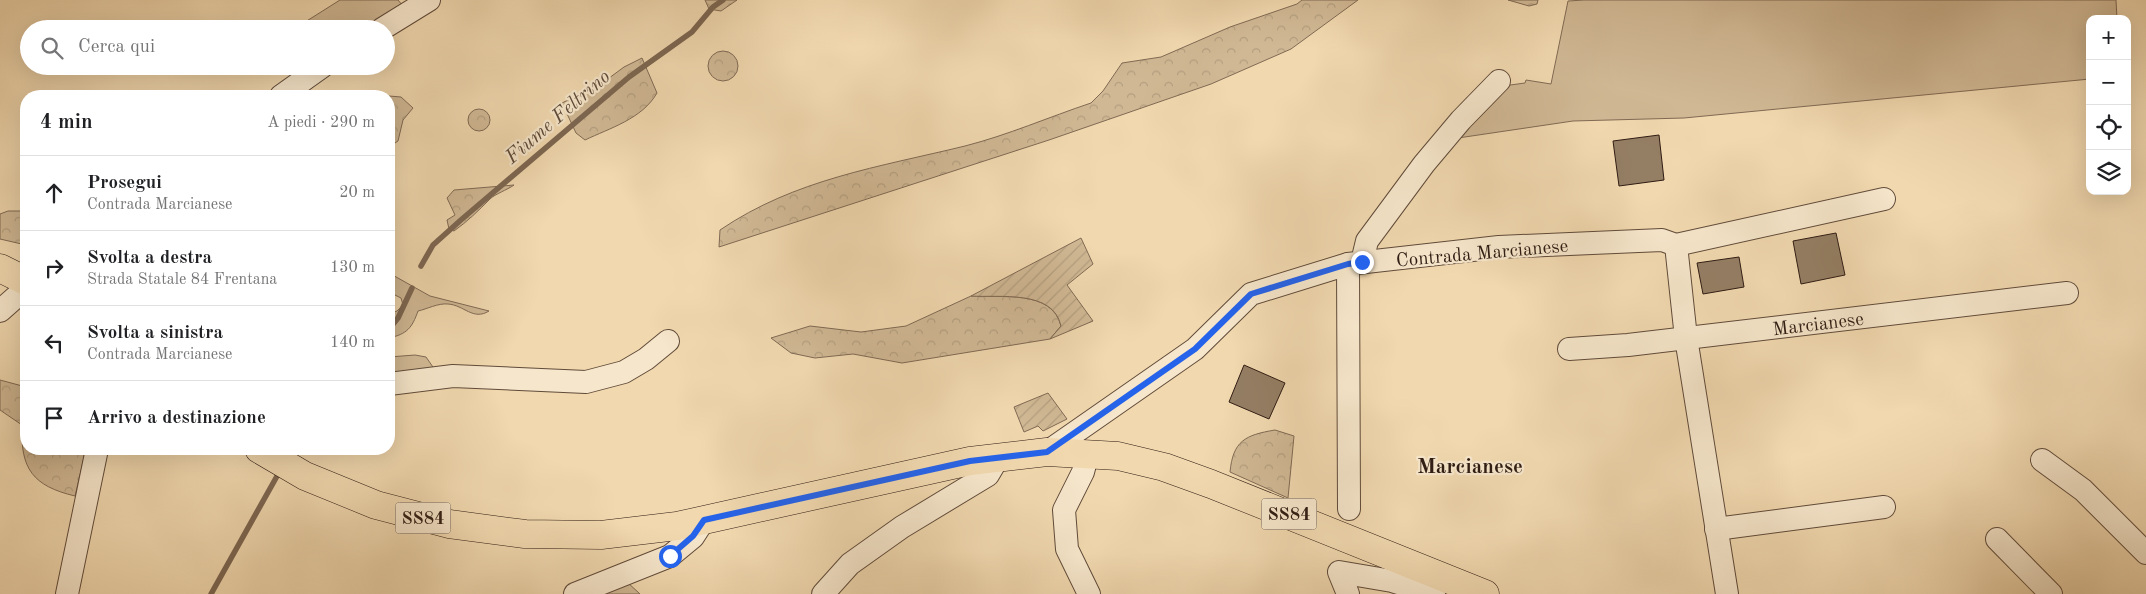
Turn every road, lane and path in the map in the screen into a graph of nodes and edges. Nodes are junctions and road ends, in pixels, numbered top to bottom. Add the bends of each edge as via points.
1 (429, 0) edge
2 (395, 21) edge
3 (310, 75) edge
4 (1499, 81) dead end
5 (289, 90) edge
6 (1884, 199) dead end
7 (1676, 244) junction
8 (1355, 263) junction
9 (0, 268) edge
10 (20, 278) edge
11 (20, 293) edge
12 (2067, 293) dead end
13 (0, 311) edge
14 (1686, 338) junction
15 (668, 341) dead end
16 (1569, 349) dead end
17 (395, 383) edge
18 (1047, 452) junction
19 (1088, 453) junction
20 (96, 455) edge
21 (269, 455) edge
22 (998, 458) junction
23 (2042, 460) dead end
24 (1884, 507) dead end
25 (1349, 509) dead end
26 (704, 520) junction
27 (1716, 529) junction
28 (1997, 539) dead end
29 (2146, 553) edge
30 (1471, 591) edge
31 (67, 594) edge
32 (575, 594) edge
33 (823, 594) edge
34 (1089, 594) edge
35 (1348, 594) edge
36 (1434, 594) edge
37 (1727, 594) edge
38 (2051, 594) edge

1 - 2 street
3 - 5 street
4 - 8 street via 1460,120 1424,164 1367,241
6 - 7 street, Contrada Marcianese
7 - 8 street, Contrada Marcianese via 1662,240 1499,248
7 - 14 street
8 - 18 street, Contrada Marcianese via 1251,294 1195,349
8 - 25 street
9 - 10 main road
11 - 13 street
12 - 14 street, Marcianese
14 - 16 street, Marcianese
14 - 27 street
15 - 17 street via 646,360 624,372 586,382 453,376
18 - 19 main road, SS84
18 - 22 main road, SS84
19 - 30 main road, SS84 via 1164,466
19 - 34 street via 1083,472 1064,510 1068,549
20 - 31 street
21 - 26 main road, SS84 via 305,476 376,505 449,524 525,534 601,535 642,532
22 - 26 main road, SS84 via 970,461
22 - 33 street via 988,475 902,527 850,564
23 - 29 street via 2082,490
24 - 27 street
26 - 32 street via 693,536 670,556
27 - 37 street
28 - 38 street
35 - 36 street via 1339,572 1392,580

